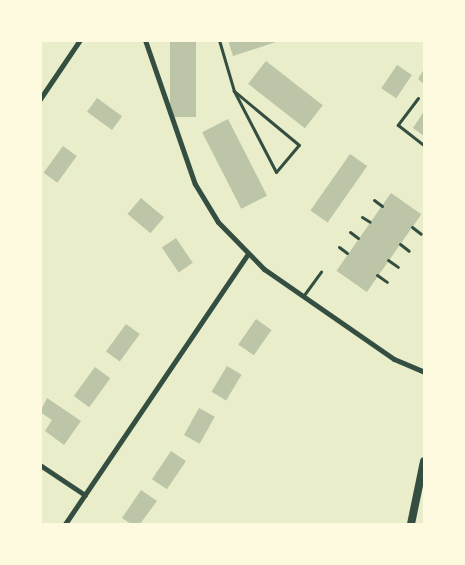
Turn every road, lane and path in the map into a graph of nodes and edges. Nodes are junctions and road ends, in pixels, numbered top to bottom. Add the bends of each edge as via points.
1 (80, 40) edge
2 (145, 40) edge
3 (219, 40) edge
4 (234, 91) junction
5 (418, 98) dead end
6 (40, 99) edge
7 (424, 145) edge
8 (374, 200) dead end
9 (382, 206) dead end
10 (362, 217) dead end
11 (370, 222) dead end
12 (412, 227) dead end
13 (350, 232) dead end
14 (421, 234) dead end
15 (358, 238) dead end
16 (400, 244) dead end
17 (339, 247) dead end
18 (409, 251) dead end
19 (347, 253) dead end
20 (247, 255) junction
21 (388, 260) dead end
22 (398, 267) dead end
23 (321, 273) dead end
24 (377, 275) dead end
25 (387, 282) dead end
26 (304, 296) junction
27 (424, 372) edge
28 (424, 461) edge
29 (40, 465) edge
30 (85, 495) junction
31 (65, 525) edge
32 (411, 525) edge

1 - 6 street
2 - 20 street via 195,184 218,222
3 - 4 lane
4 - 4 lane via 298,145 276,172 266,152
5 - 7 lane via 398,125
8 - 9 lane
10 - 11 lane
12 - 14 lane
13 - 15 lane
16 - 18 lane
17 - 19 lane
20 - 26 street
20 - 30 street
21 - 22 lane
23 - 26 lane
24 - 25 lane
26 - 27 street via 394,359
28 - 32 main road
29 - 30 street
30 - 31 street

